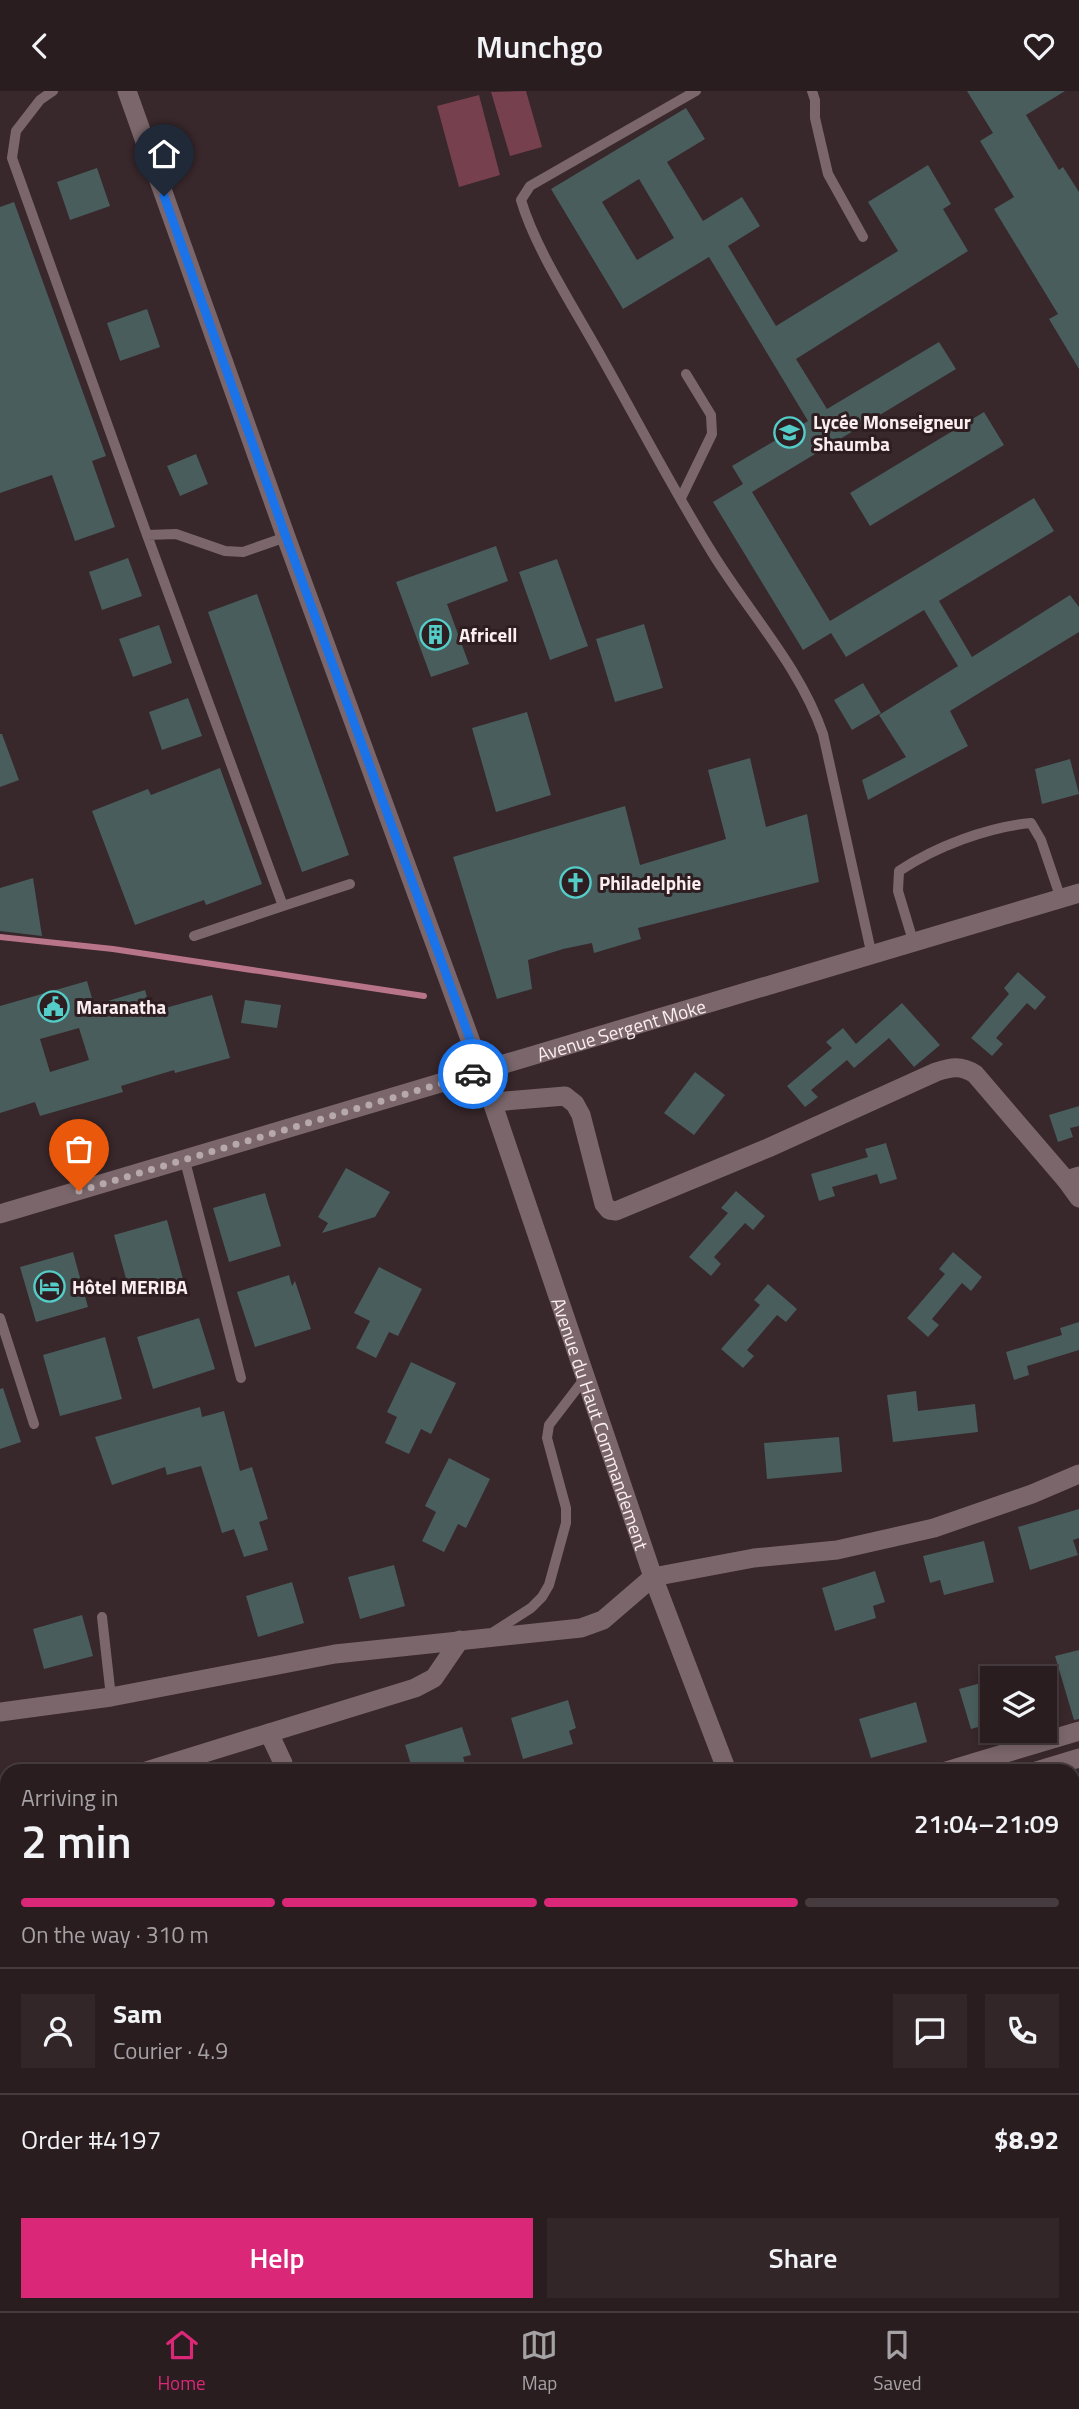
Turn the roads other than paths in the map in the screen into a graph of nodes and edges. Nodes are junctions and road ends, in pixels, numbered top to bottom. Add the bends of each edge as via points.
1 (53, 91) edge
2 (127, 91) edge
3 (696, 91) edge
4 (812, 91) edge
5 (863, 237) dead end
6 (686, 374) dead end
7 (681, 498) junction
8 (147, 535) junction
9 (286, 537) junction
10 (350, 884) dead end
11 (1070, 896) edge
12 (283, 906) junction
13 (194, 936) dead end
14 (914, 944) junction
15 (873, 956) junction
16 (482, 1072) junction
17 (494, 1102) junction
18 (184, 1161) junction
19 (1072, 1178) edge
20 (1079, 1198) edge
21 (0, 1214) edge
22 (0, 1318) edge
23 (241, 1378) dead end
24 (585, 1378) junction
25 (34, 1424) dead end
26 (1079, 1474) edge
27 (653, 1577) junction
28 (102, 1616) dead end
29 (486, 1637) junction
30 (460, 1640) junction
31 (111, 1696) junction
32 (0, 1712) edge
33 (1079, 1731) edge
34 (269, 1733) junction
35 (1079, 1758) edge
36 (169, 1764) edge
37 (282, 1764) edge
38 (724, 1764) edge
39 (969, 1764) edge
40 (1059, 1764) edge

1 - 8 lane via 16,131 12,158
2 - 9 street, Avenue du Haut Commandement
3 - 7 lane via 530,186 521,200 558,280
4 - 5 lane via 828,174
6 - 7 lane via 711,415 712,434
7 - 15 lane via 815,710
8 - 9 lane via 176,534 234,552
8 - 12 lane
9 - 16 street, Avenue du Haut Commandement
10 - 12 lane
11 - 14 street, Avenue Sergent Moke
11 - 14 lane via 1031,823 1004,825 920,856 899,871 898,891
12 - 13 lane
14 - 15 street, Avenue Sergent Moke
15 - 16 street, Avenue Sergent Moke
16 - 17 street, Avenue du Haut Commandement
16 - 18 street, Avenue Sergent Moke
17 - 19 street via 565,1095 581,1115 604,1204 617,1210 936,1072 965,1068
17 - 24 street, Avenue du Haut Commandement
18 - 21 street, Avenue Sergent Moke
18 - 23 lane
19 - 20 street
22 - 25 lane
24 - 27 street, Avenue du Haut Commandement
24 - 29 lane via 549,1425 547,1437 564,1497 566,1523 549,1585 531,1608
26 - 27 street via 934,1528 837,1550 754,1558
27 - 29 street via 603,1620 581,1628
27 - 38 street, Avenue du Haut Commandement
28 - 31 lane
29 - 30 street
30 - 31 street via 335,1654
30 - 34 street via 434,1678 424,1684
31 - 32 street
33 - 39 street
34 - 36 street
34 - 37 street
35 - 40 street

